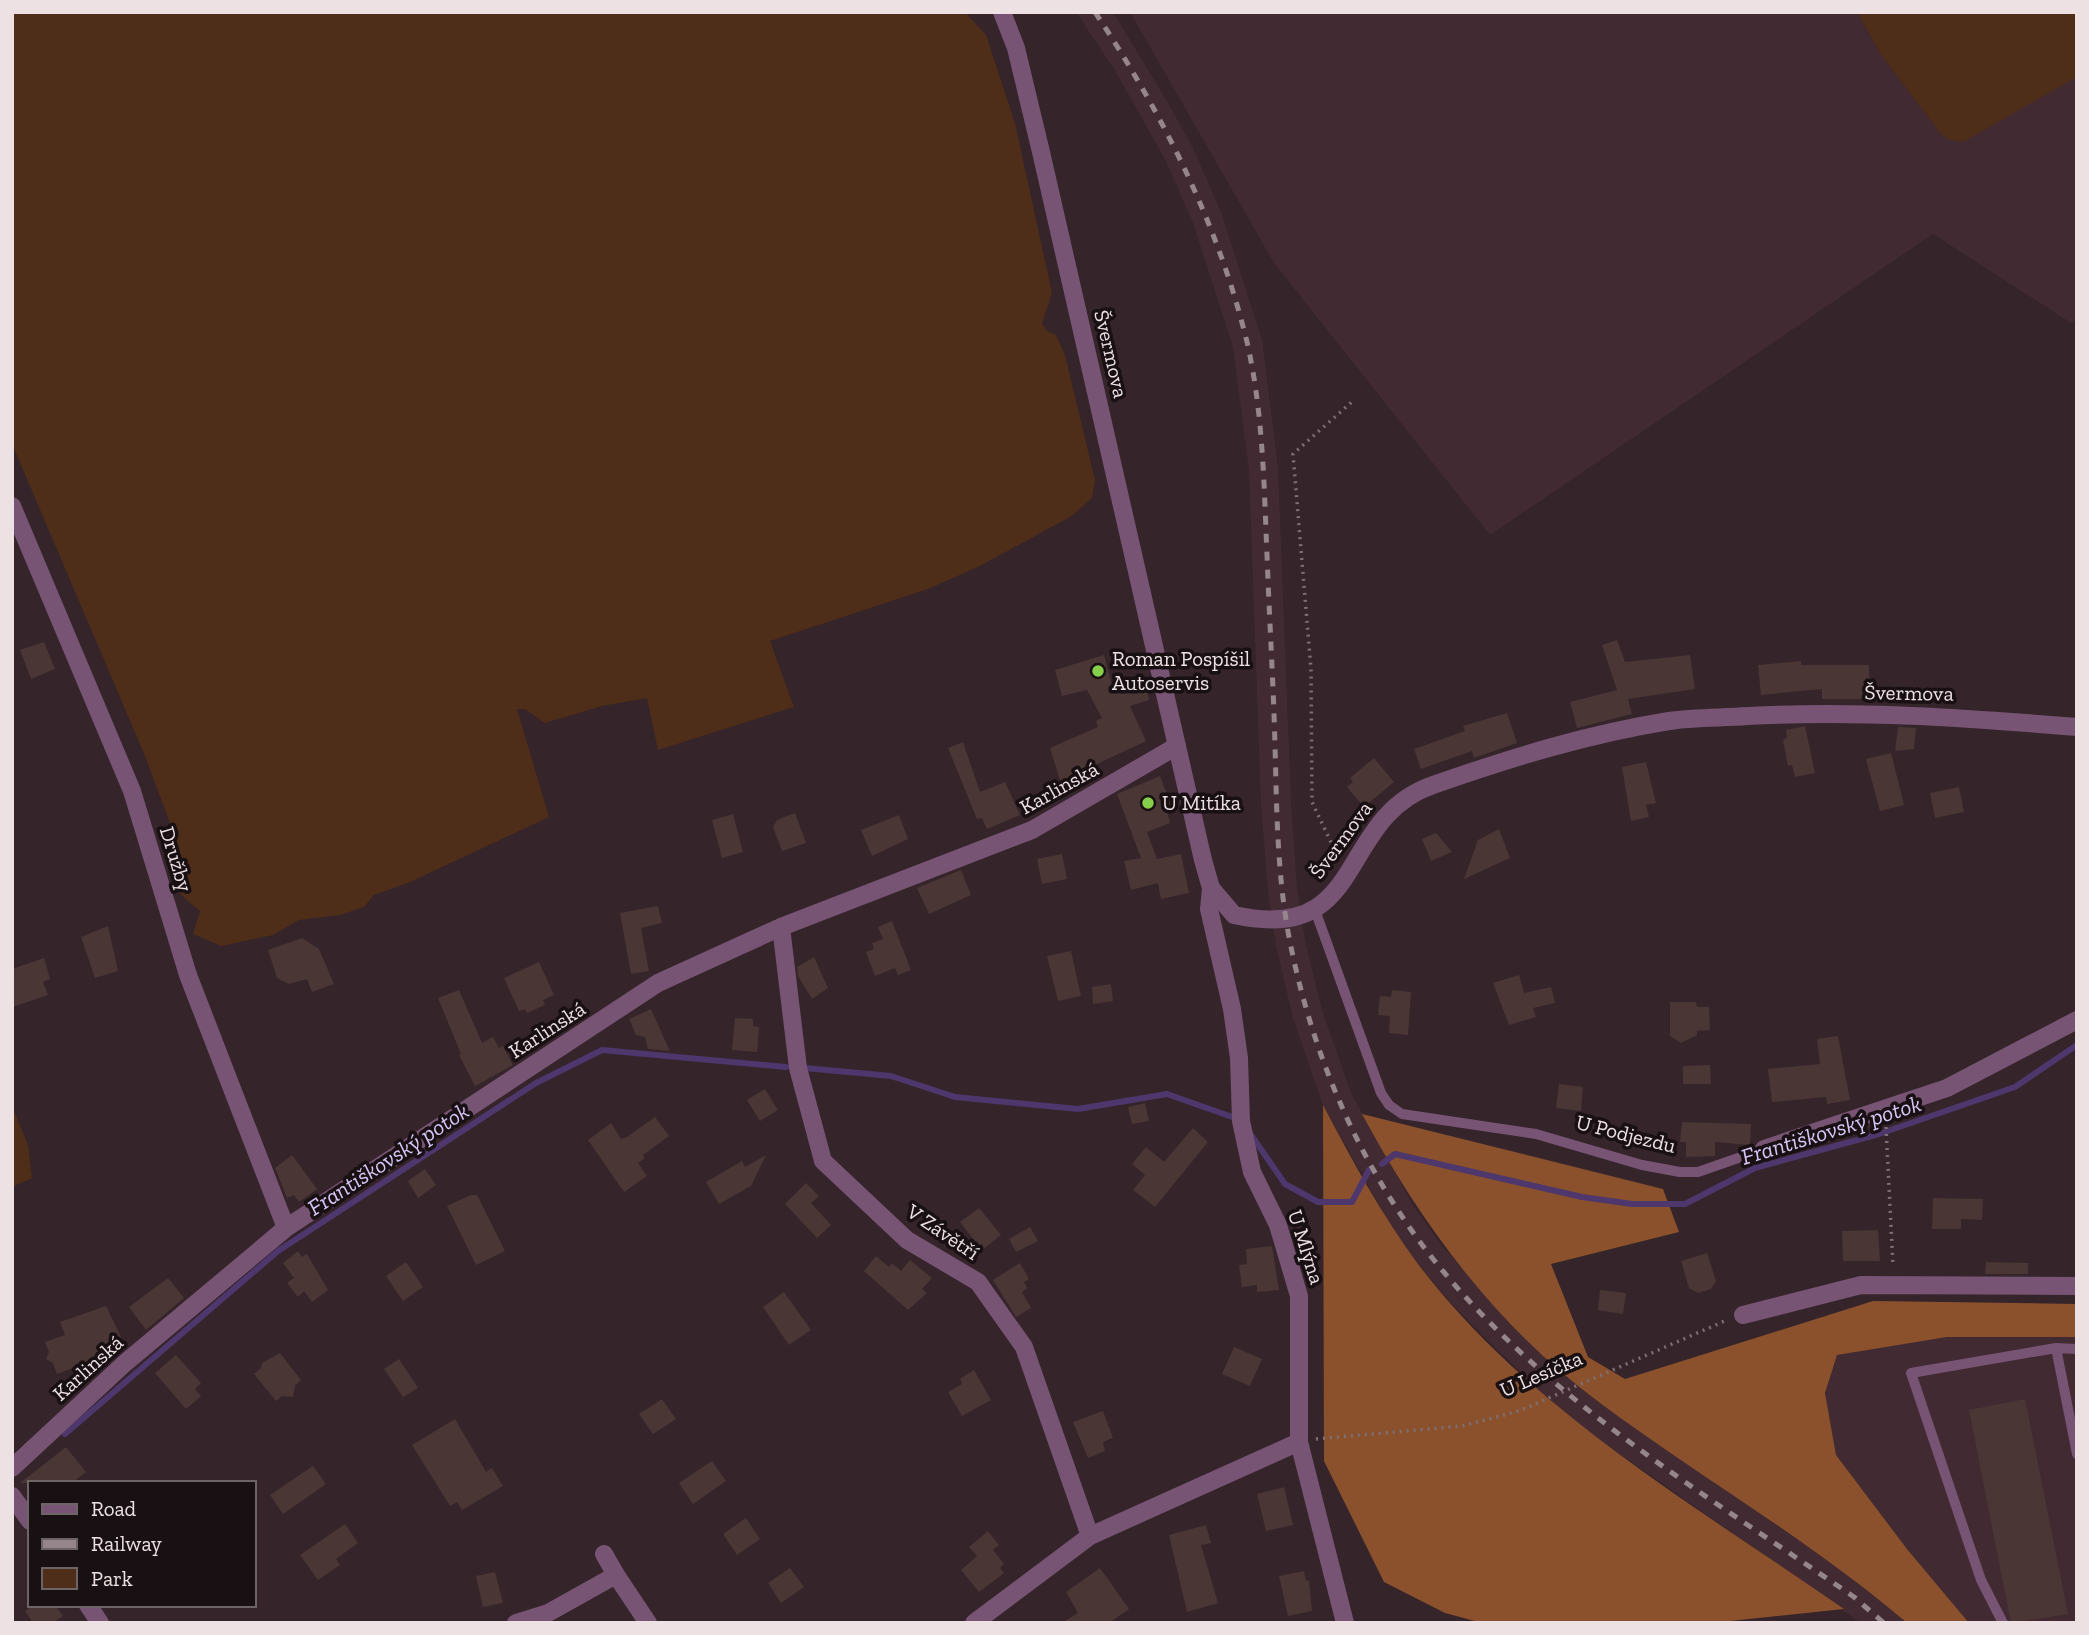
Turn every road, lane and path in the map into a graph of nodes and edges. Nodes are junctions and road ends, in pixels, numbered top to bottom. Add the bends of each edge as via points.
1 (1002, 12) edge
2 (1354, 400) dead end
3 (12, 506) edge
4 (2077, 727) edge
5 (1177, 746) junction
6 (1347, 876) junction
7 (1212, 888) junction
8 (1315, 910) junction
9 (781, 927) junction
10 (2077, 1020) edge
11 (1886, 1138) dead end
12 (1764, 1149) joint
13 (286, 1228) junction
14 (1894, 1286) junction
15 (2077, 1286) edge
16 (1742, 1315) joint
17 (2056, 1348) junction
18 (2077, 1349) edge
19 (1299, 1442) junction
20 (2077, 1454) edge
21 (12, 1468) edge
22 (12, 1496) edge
23 (28, 1518) edge
24 (1090, 1536) junction
25 (604, 1554) dead end
26 (616, 1575) junction
27 (89, 1607) edge
28 (100, 1623) edge
29 (516, 1623) edge
30 (648, 1623) edge
31 (974, 1623) edge
32 (1345, 1623) edge
33 (2003, 1623) edge

1 - 5 street, Švermova via 1016,48 1041,152
2 - 6 path via 1293,454 1311,669 1312,802
3 - 13 street, Družby via 132,791 188,975
4 - 6 street, Švermova via 1928,714 1671,721 1528,751 1427,787 1395,806 1369,836
5 - 7 street, Švermova
5 - 9 street, Karlinská via 1032,830
6 - 8 street, Švermova
7 - 8 street, Švermova via 1234,915 1251,919 1279,922
7 - 19 street, U Mlýna via 1209,909 1232,1009 1242,1121 1252,1172 1278,1225 1299,1296
8 - 12 lane, U Podjezdu via 1381,1093 1402,1114 1536,1134 1680,1172 1698,1172
9 - 13 street, Karlinská via 658,983
9 - 24 street, V Závětří via 798,1068 823,1161 906,1240 978,1282 986,1293 1024,1347
10 - 12 street, U Podjezdu via 1947,1088
11 - 14 path
13 - 21 street, Karlinská via 125,1363
14 - 15 street
14 - 16 street via 1861,1286
16 - 19 path, U Lesíčka via 1707,1326 1519,1411 1462,1426
17 - 18 lane
17 - 20 lane
17 - 33 lane via 1911,1373 1981,1580
19 - 24 street
19 - 32 street, U Mlýna
22 - 23 street
24 - 31 street
25 - 26 street
26 - 29 street via 548,1613
26 - 30 street
27 - 28 street

